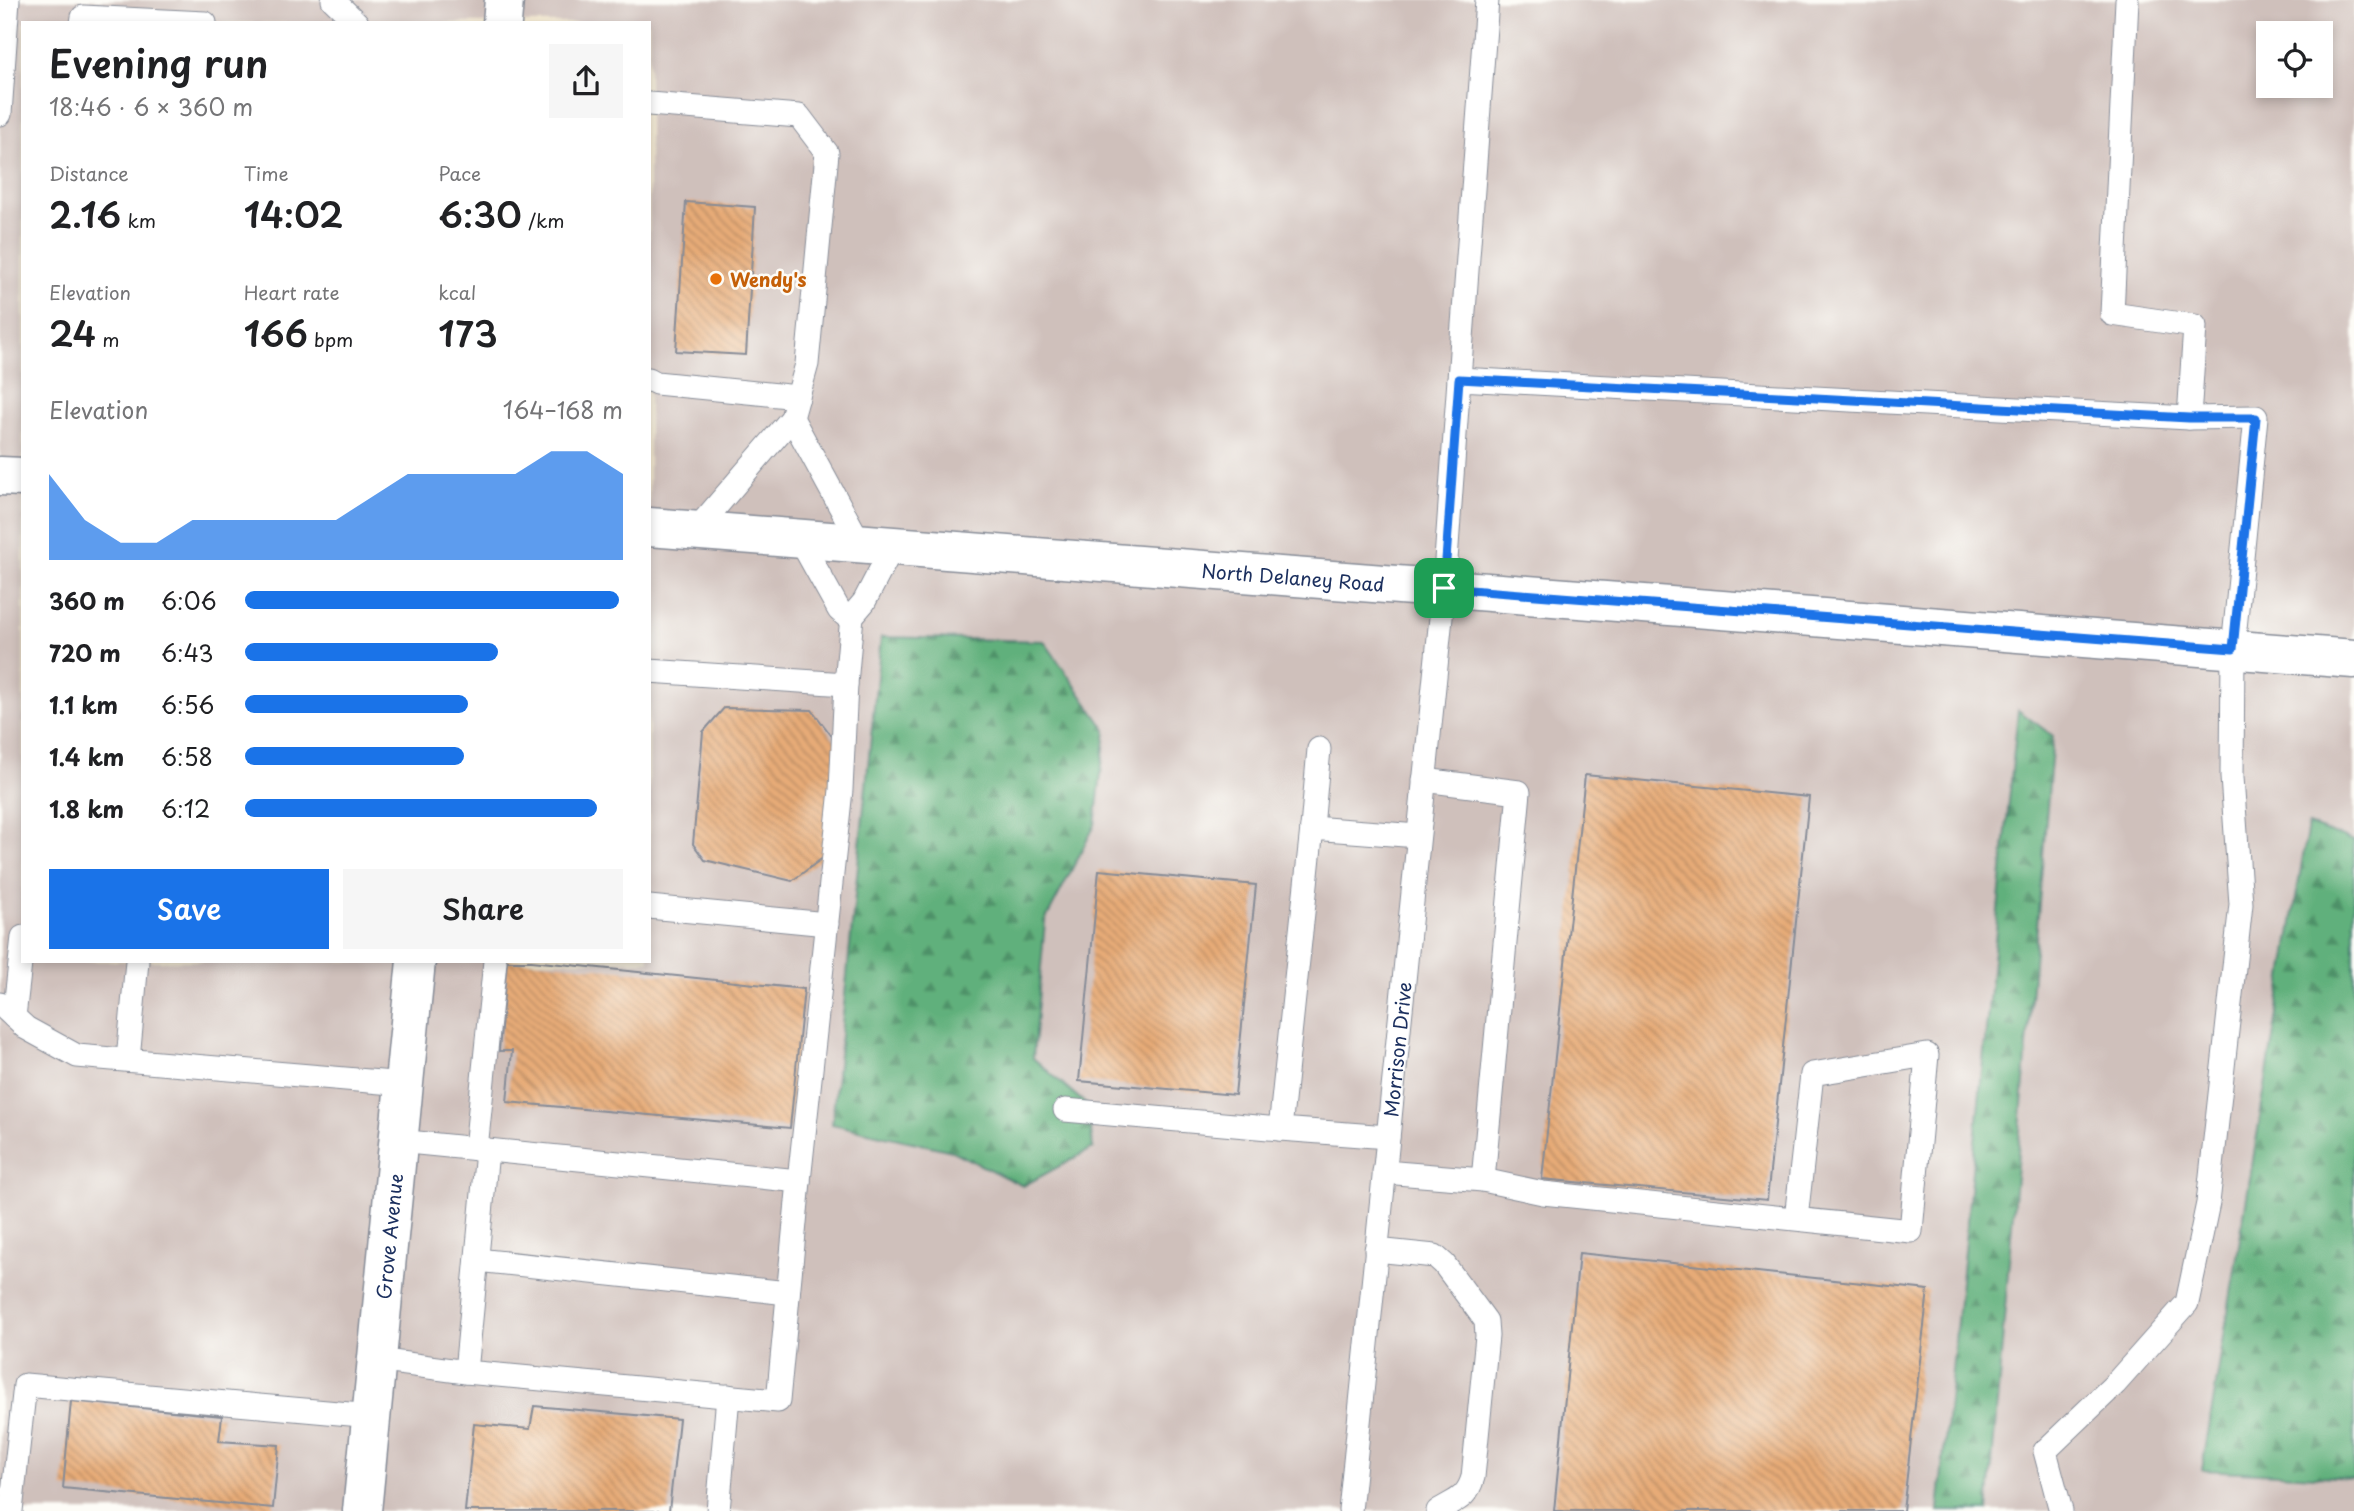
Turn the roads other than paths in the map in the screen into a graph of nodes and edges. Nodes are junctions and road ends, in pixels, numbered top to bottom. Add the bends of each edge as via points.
1 (8, 0) edge
2 (333, 0) edge
3 (504, 0) edge
4 (1487, 0) edge
5 (2127, 0) edge
6 (82, 21) edge
7 (164, 21) edge
8 (355, 21) edge
9 (502, 21) edge
10 (651, 104) edge
11 (0, 114) edge
12 (1459, 379) junction
13 (651, 380) edge
14 (795, 408) junction
15 (2189, 418) junction
16 (0, 475) edge
17 (21, 477) edge
18 (651, 527) edge
19 (696, 530) junction
20 (799, 538) junction
21 (876, 544) junction
22 (1444, 588) junction
23 (852, 616) junction
24 (2233, 649) junction
25 (2354, 659) edge
26 (651, 671) edge
27 (846, 684) junction
28 (1319, 749) dead end
29 (1424, 780) junction
30 (1312, 828) junction
31 (1418, 836) junction
32 (651, 907) edge
33 (827, 924) junction
34 (21, 946) edge
35 (137, 963) edge
36 (416, 963) edge
37 (495, 963) edge
38 (7, 1010) edge
39 (128, 1060) junction
40 (404, 1084) junction
41 (1065, 1110) dead end
42 (1280, 1129) junction
43 (1388, 1137) junction
44 (398, 1141) junction
45 (482, 1150) junction
46 (1384, 1172) junction
47 (1483, 1180) junction
48 (799, 1181) junction
49 (1796, 1220) junction
50 (1376, 1250) junction
51 (477, 1260) junction
52 (788, 1293) junction
53 (377, 1360) junction
54 (466, 1371) junction
55 (728, 1396) junction
56 (372, 1416) junction
57 (11, 1511) edge
58 (362, 1511) edge
59 (718, 1511) edge
60 (1350, 1511) edge
61 (1438, 1511) edge
62 (2061, 1511) edge

1 - 11 lane
2 - 8 lane
3 - 9 street
4 - 12 lane, Morrison Drive
5 - 15 lane via 2112,314 2195,326
6 - 7 lane via 83,17
10 - 14 lane via 799,116 827,153 807,364
12 - 15 lane
12 - 22 lane, Morrison Drive
13 - 14 lane
14 - 19 lane
14 - 21 lane
15 - 24 lane via 2256,418
16 - 17 street
18 - 19 street, North Delaney Road
19 - 20 street, North Delaney Road
20 - 21 street, North Delaney Road
20 - 23 lane via 839,610
21 - 22 street, North Delaney Road
21 - 23 lane via 864,603
22 - 24 street, North Delaney Road
22 - 29 lane, Morrison Drive
23 - 27 lane
24 - 25 street, North Delaney Road
24 - 62 lane via 2232,777 2241,904 2208,1203 2187,1303 2116,1384 2045,1451
26 - 27 lane
27 - 33 lane
28 - 30 lane
29 - 31 lane, Morrison Drive
29 - 47 lane via 1519,792
30 - 31 lane
30 - 42 lane
31 - 43 lane, Morrison Drive
32 - 33 lane
33 - 48 lane
34 - 38 lane
35 - 39 lane
36 - 40 street, Grove Avenue
37 - 45 lane
38 - 39 lane via 26,1028 77,1056
39 - 40 lane
40 - 44 street, Grove Avenue
41 - 42 lane
42 - 43 lane
43 - 46 lane, Morrison Drive
44 - 45 lane
44 - 53 street, Grove Avenue
45 - 48 lane
45 - 51 lane
46 - 47 lane
46 - 50 lane, Morrison Drive
47 - 49 lane via 1543,1193
48 - 52 lane
49 - 49 lane via 1812,1074 1927,1055 1911,1231
50 - 60 lane, Morrison Drive
50 - 61 lane via 1435,1256 1486,1321 1473,1477 1469,1490
51 - 52 lane
51 - 54 lane
52 - 55 lane via 778,1401
53 - 54 lane
53 - 56 street, Grove Avenue
54 - 55 lane
55 - 59 lane
56 - 57 lane via 25,1385
56 - 58 street, Grove Avenue

